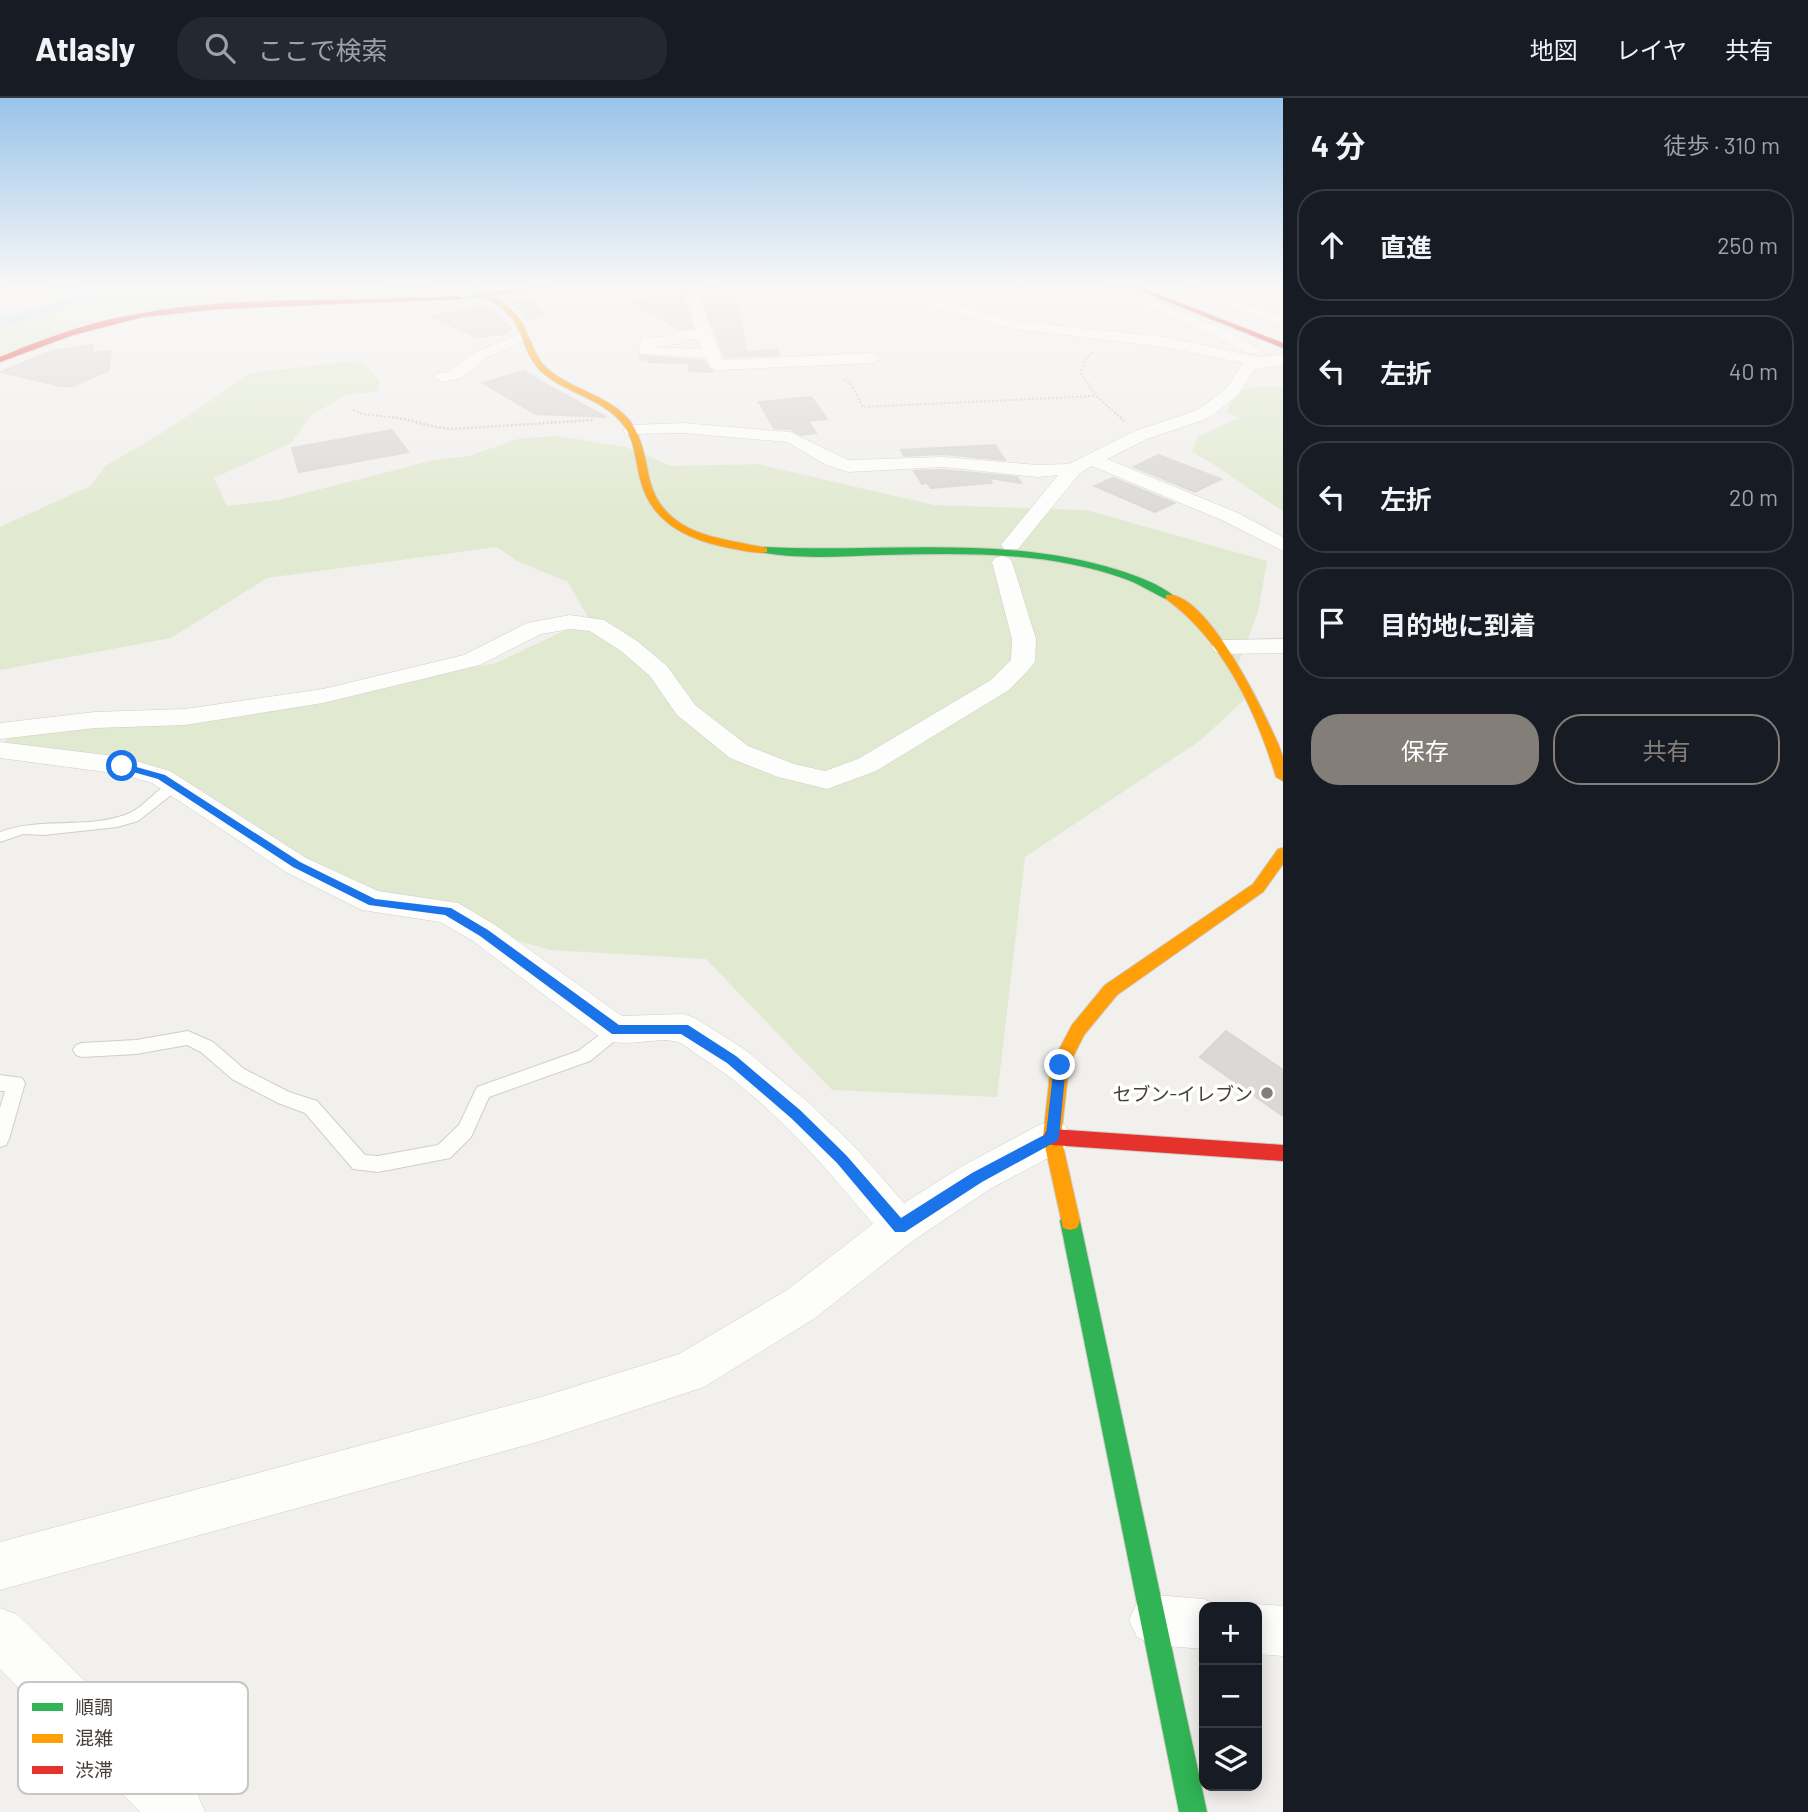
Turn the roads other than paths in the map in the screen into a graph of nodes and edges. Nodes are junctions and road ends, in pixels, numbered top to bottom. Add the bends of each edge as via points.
1 (465, 367) edge
2 (541, 367) edge
3 (1251, 367) edge
4 (442, 377) dead end
5 (628, 425) junction
6 (1081, 464) junction
7 (1283, 545) edge
8 (1283, 646) edge
9 (1224, 647) junction
10 (3, 748) edge
11 (1282, 773) edge
12 (175, 785) junction
13 (0, 837) edge
14 (1283, 853) edge
15 (616, 1030) junction
16 (82, 1050) dead end
17 (0, 1083) edge
18 (1052, 1137) junction
19 (0, 1139) edge
20 (1283, 1153) edge
21 (900, 1227) junction
22 (0, 1566) edge
23 (1154, 1620) junction
24 (1199, 1624) edge
25 (1262, 1629) edge
26 (1283, 1631) edge
27 (0, 1633) edge
28 (49, 1682) edge
29 (160, 1794) edge
30 (178, 1812) edge
31 (1194, 1812) edge

1 - 4 street
2 - 5 main road
3 - 6 street via 1219,405
5 - 6 street via 790,437 807,443 834,464 848,466 943,461 1038,471
5 - 9 main road via 654,506 693,534 725,545 761,549 1043,556 1097,567 1153,587 1209,627
6 - 7 street via 1231,517
6 - 10 street via 1007,553 1024,639 1023,662 989,692 867,765 827,780 787,771 739,752 685,710 659,671 629,646 596,625 570,622 535,628 471,660 323,696 185,717 95,720
8 - 9 street
9 - 11 main road via 1276,750
10 - 12 street via 122,766
12 - 13 lane via 133,818 22,829
12 - 15 street via 296,865 373,902 447,911
14 - 18 main road via 1258,888 1111,990 1078,1030 1060,1065
15 - 16 lane via 584,1056 483,1092 465,1131 443,1152 378,1164 360,1163 312,1107 238,1074 207,1047 188,1038
15 - 21 street via 683,1028 732,1059 833,1150
17 - 19 lane via 16,1083
18 - 20 main road
18 - 21 street via 977,1177
18 - 23 main road
21 - 22 street via 801,1304 689,1372 541,1419
23 - 24 street
23 - 31 main road
25 - 26 street
27 - 28 street
29 - 30 street

